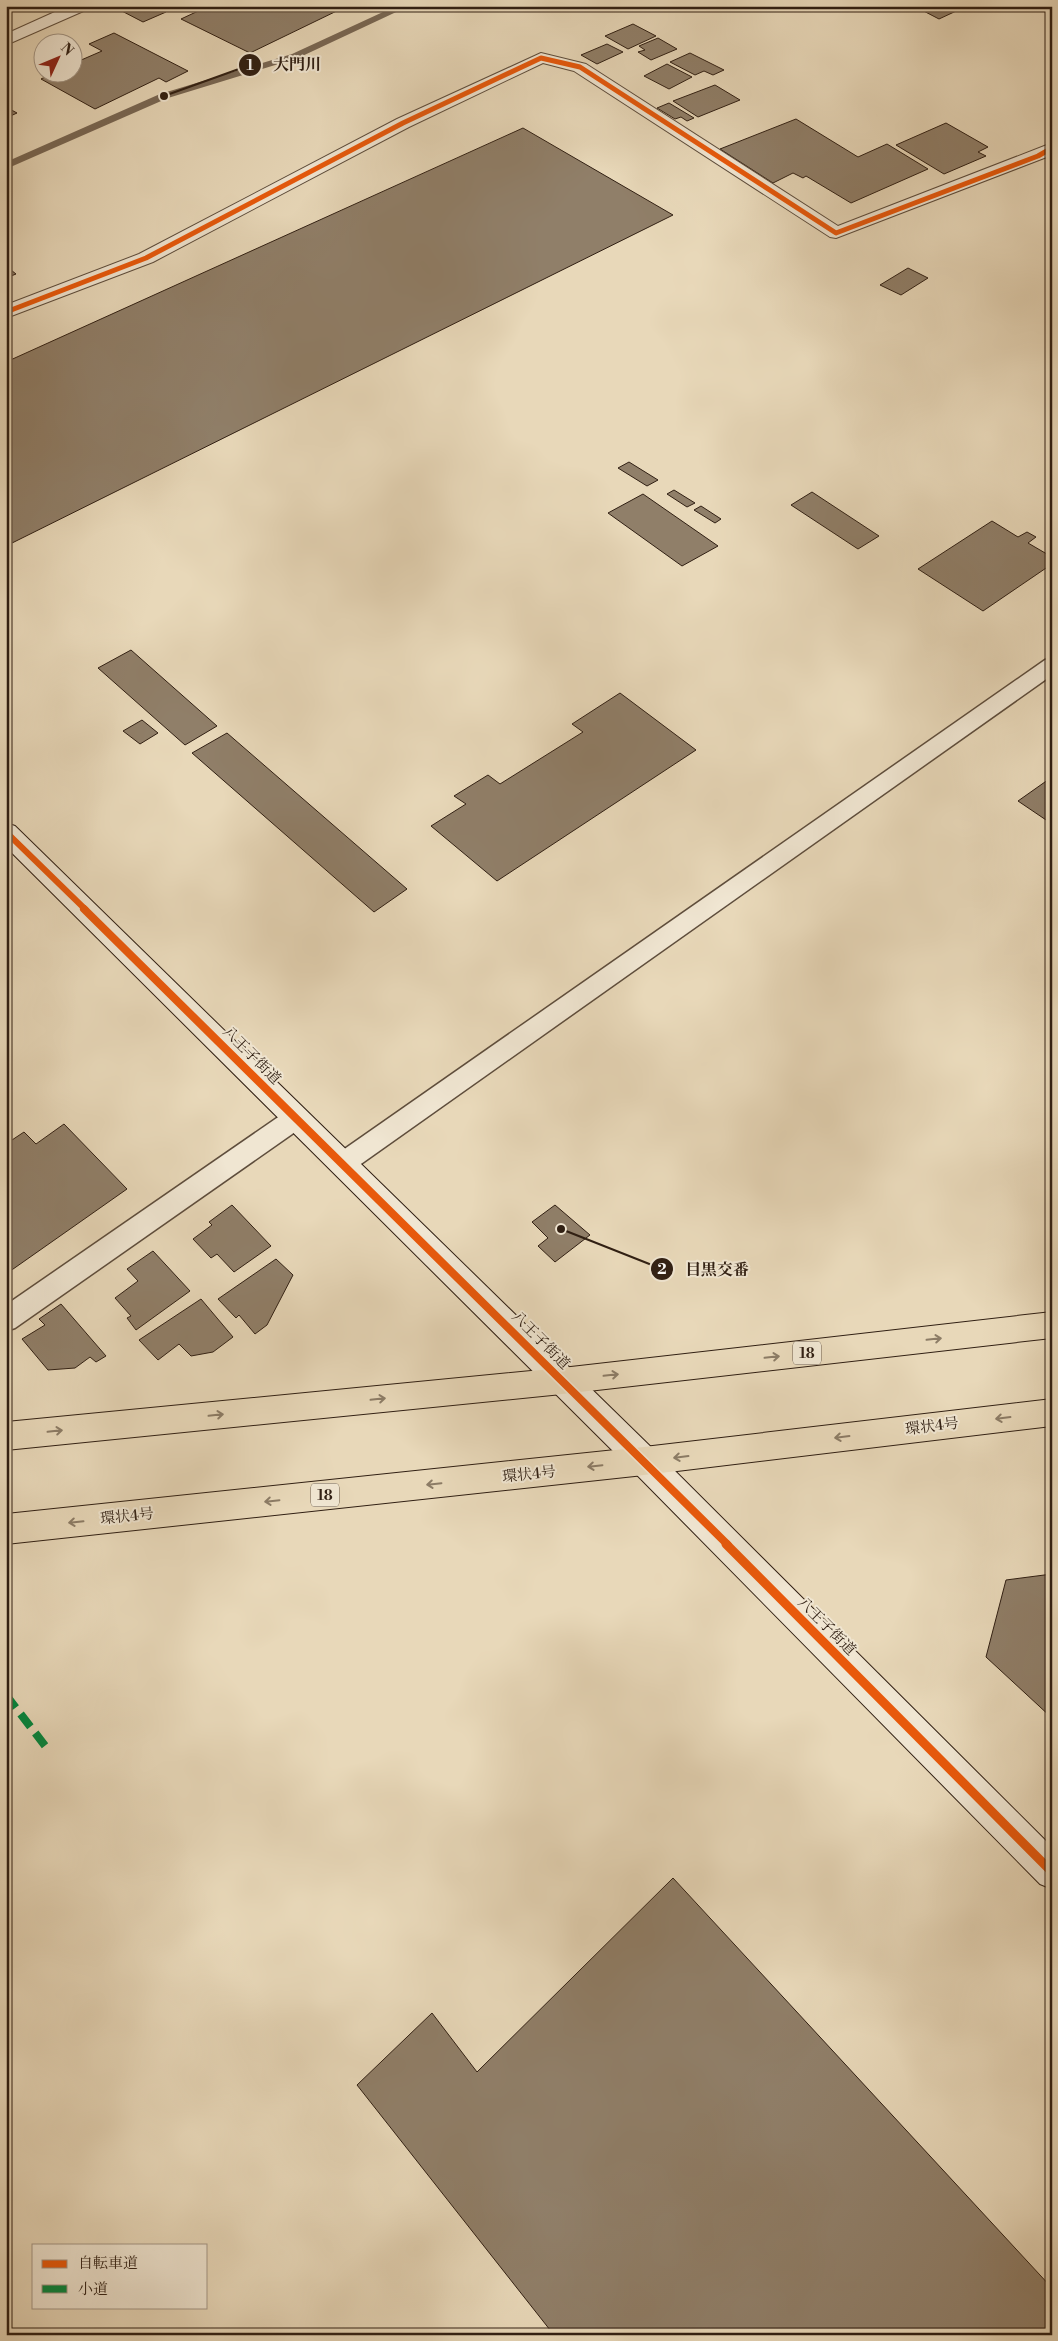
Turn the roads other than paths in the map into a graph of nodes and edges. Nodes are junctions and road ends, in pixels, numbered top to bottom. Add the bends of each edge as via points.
1 (70, 9) edge
2 (6, 40) edge
3 (1052, 148) edge
4 (6, 312) edge
5 (1052, 665) edge
6 (6, 832) edge
7 (296, 1118) junction
8 (342, 1164) junction
9 (6, 1320) edge
10 (1052, 1325) edge
11 (562, 1381) junction
12 (1052, 1412) edge
13 (6, 1436) edge
14 (644, 1461) junction
15 (6, 1529) edge
16 (1052, 1872) edge

1 - 2 street
3 - 4 street via 836,233 580,67 541,58 403,122 146,258
5 - 8 lane
6 - 7 street, 八王子街道
7 - 8 street, 八王子街道
7 - 9 lane
8 - 11 street, 八王子街道
11 -> 10 main road, 18
13 -> 11 main road, 18
11 - 14 street, 八王子街道
12 -> 14 main road, 環状4号 / 18
14 -> 15 main road, 環状4号 / 18
14 - 16 street, 八王子街道

